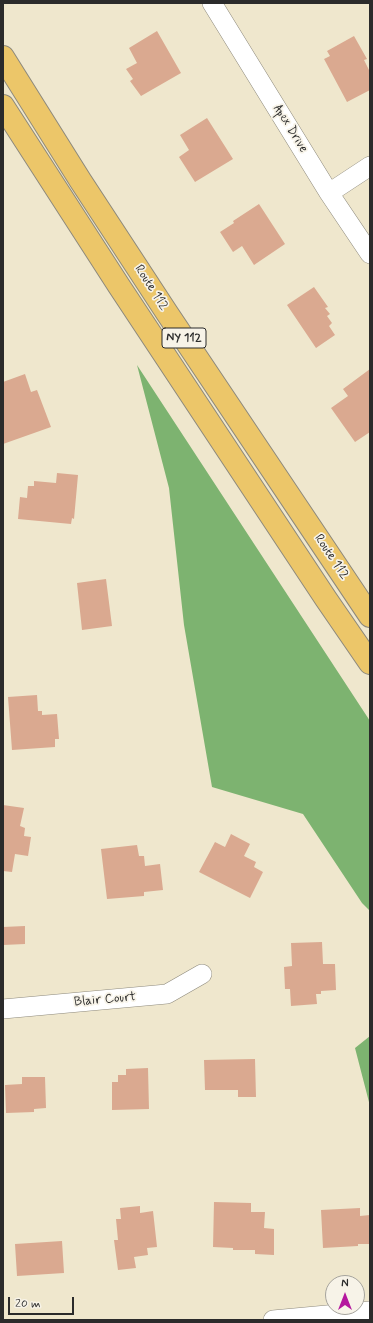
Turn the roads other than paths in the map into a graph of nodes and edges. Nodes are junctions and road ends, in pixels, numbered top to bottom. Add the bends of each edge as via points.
1 (212, 3) edge
2 (3, 57) edge
3 (3, 106) edge
4 (370, 166) edge
5 (329, 193) junction
6 (370, 254) edge
7 (370, 616) edge
8 (370, 663) edge
9 (202, 974) dead end
10 (3, 1009) edge
11 (370, 1311) edge
12 (273, 1320) edge

1 - 5 street, Apex Drive
2 - 7 main road, Route 112 / NY 112 via 167,313
3 - 8 main road, Route 112 / NY 112 via 123,293
4 - 5 street
5 - 6 street, Apex Drive
9 - 10 street, Blair Court via 167,994
11 - 12 street

